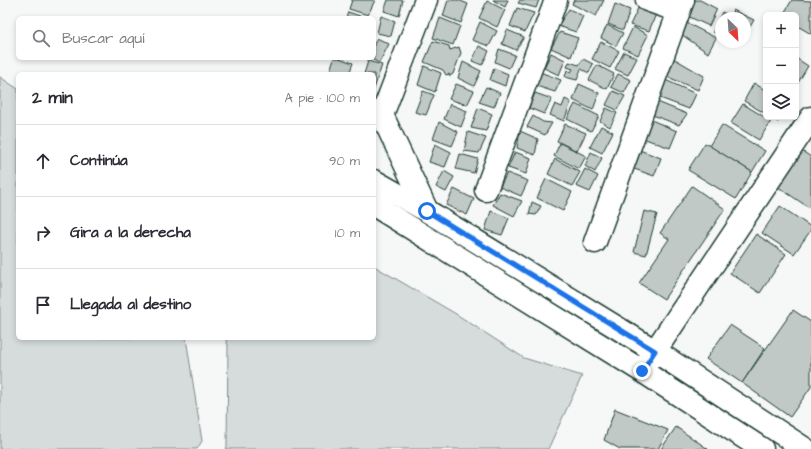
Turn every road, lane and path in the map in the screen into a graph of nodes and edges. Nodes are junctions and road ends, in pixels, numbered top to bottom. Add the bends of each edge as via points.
1 (426, 0) edge
2 (556, 0) edge
3 (648, 0) edge
4 (681, 6) edge
5 (810, 122) edge
6 (376, 182) edge
7 (486, 190) dead end
8 (376, 206) edge
9 (427, 211) junction
10 (595, 242) dead end
11 (655, 351) junction
12 (642, 371) junction
13 (762, 449) edge
14 (805, 449) edge

1 - 9 street via 382,115
2 - 7 street
3 - 4 street
4 - 10 street
5 - 11 street
6 - 9 street
8 - 12 street
9 - 11 street
11 - 12 street
11 - 14 street
12 - 13 street

